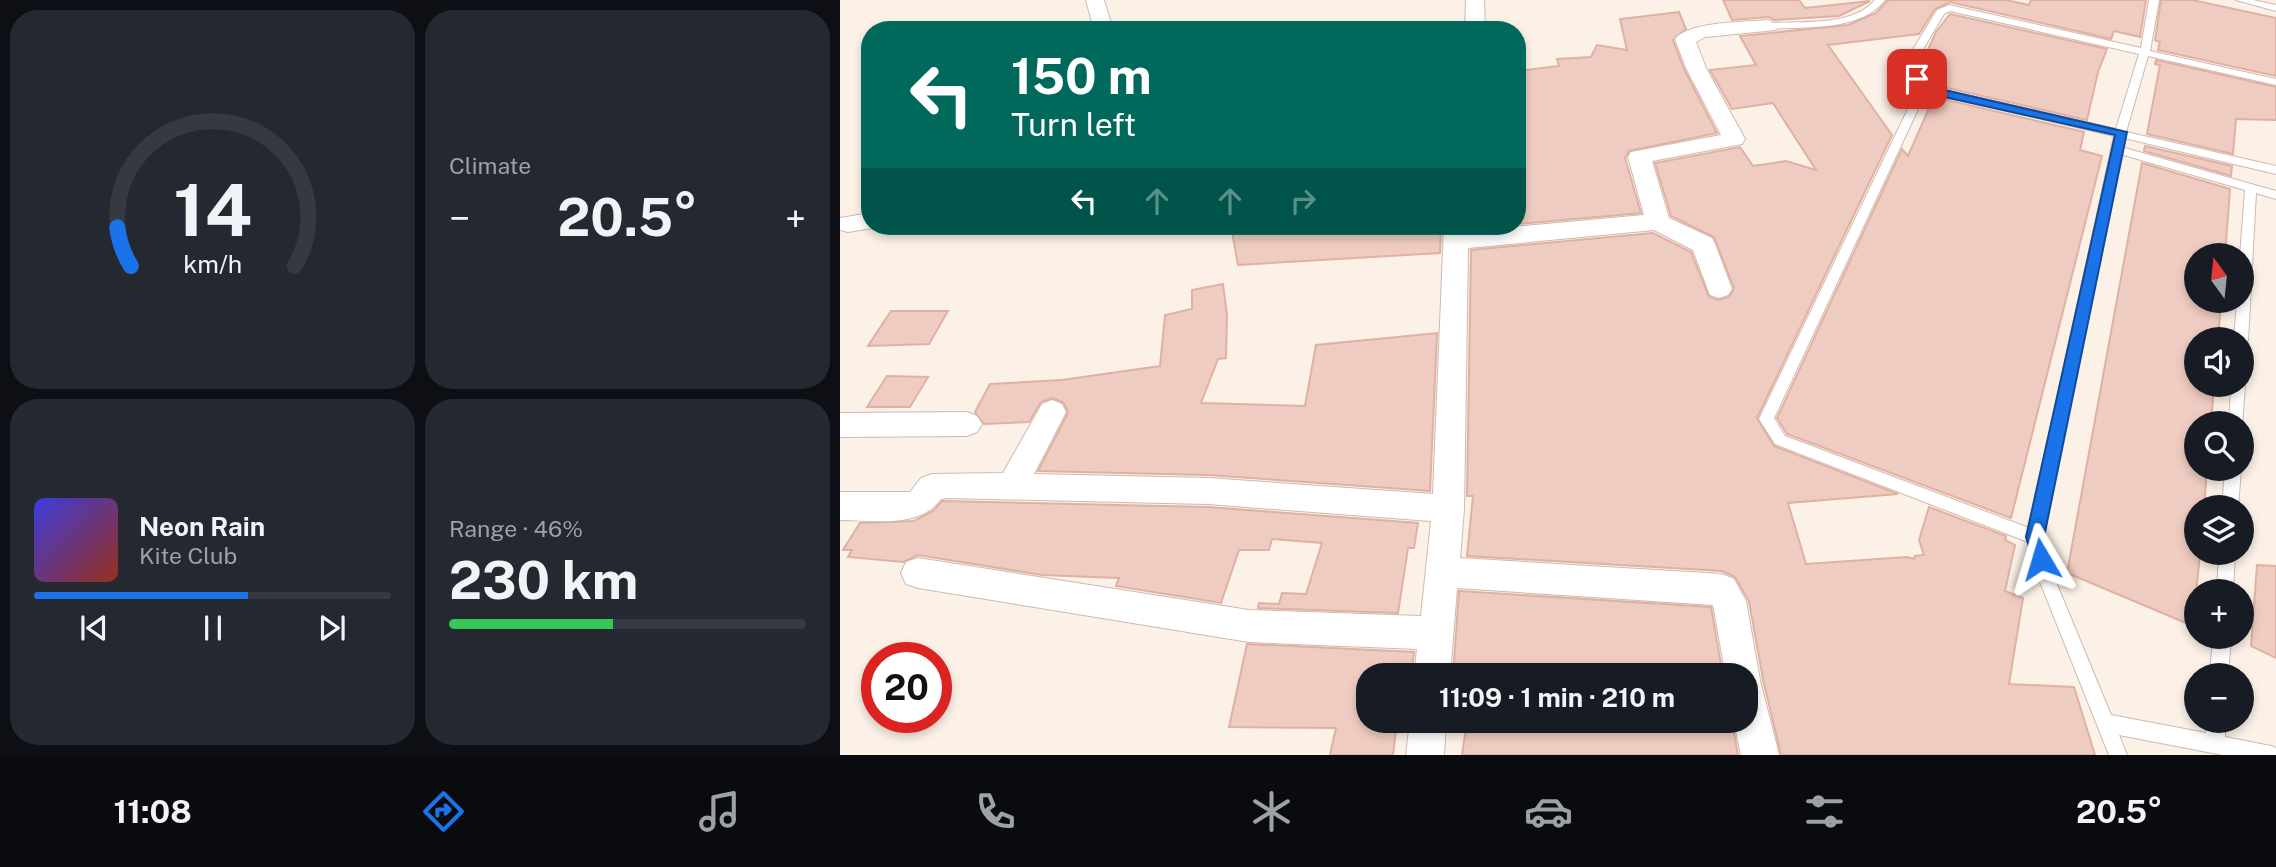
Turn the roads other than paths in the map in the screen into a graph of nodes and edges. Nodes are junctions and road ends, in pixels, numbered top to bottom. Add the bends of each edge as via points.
1 (1095, 0) edge
2 (1475, 0) edge
3 (1880, 0) edge
4 (2154, 0) edge
5 (2241, 0) edge
6 (2276, 8) edge
7 (1101, 21) edge
8 (1475, 21) edge
9 (1769, 26) joint
10 (2144, 51) junction
11 (2276, 82) edge
12 (1923, 88) junction
13 (2121, 132) junction
14 (2115, 149) junction
15 (2276, 170) edge
16 (2251, 188) junction
17 (2276, 195) edge
18 (1658, 222) junction
19 (1526, 229) edge
20 (1455, 235) edge
21 (1718, 289) dead end
22 (2242, 327) edge
23 (1052, 412) dead end
24 (967, 424) dead end
25 (840, 425) edge
26 (1012, 486) junction
27 (840, 506) edge
28 (1448, 509) junction
29 (2035, 537) junction
30 (1442, 572) junction
31 (918, 573) dead end
32 (1436, 632) junction
33 (1433, 663) edge
34 (1741, 663) edge
35 (2106, 723) junction
36 (1427, 733) edge
37 (1755, 733) edge
38 (2215, 733) edge
39 (2215, 742) junction
40 (1425, 755) edge
41 (1760, 755) edge
42 (2118, 755) edge
43 (2271, 755) edge

1 - 7 street
2 - 8 street
3 - 9 lane via 1862,16
4 - 10 lane
5 - 6 lane
9 - 18 street via 1702,32 1685,39 1734,139 1639,157
10 - 11 lane
10 - 12 lane via 1950,8 1940,12 1911,61
10 - 13 lane
12 - 13 lane
12 - 29 lane via 1766,419 1780,440
13 - 14 lane
13 - 15 lane
14 - 16 lane
14 - 29 lane
16 - 17 lane
16 - 22 lane
18 - 19 street
18 - 21 street via 1703,244
20 - 28 street
23 - 26 street
24 - 25 street
26 - 27 street via 937,485 921,502 910,506
26 - 28 street via 1208,491
28 - 30 street
29 - 35 lane via 2048,582
30 - 32 street
30 - 34 street via 1722,590 1729,601
31 - 32 street via 1249,625
32 - 33 street
35 - 39 lane
35 - 42 lane
36 - 40 street
37 - 41 street
38 - 39 lane
39 - 43 lane

